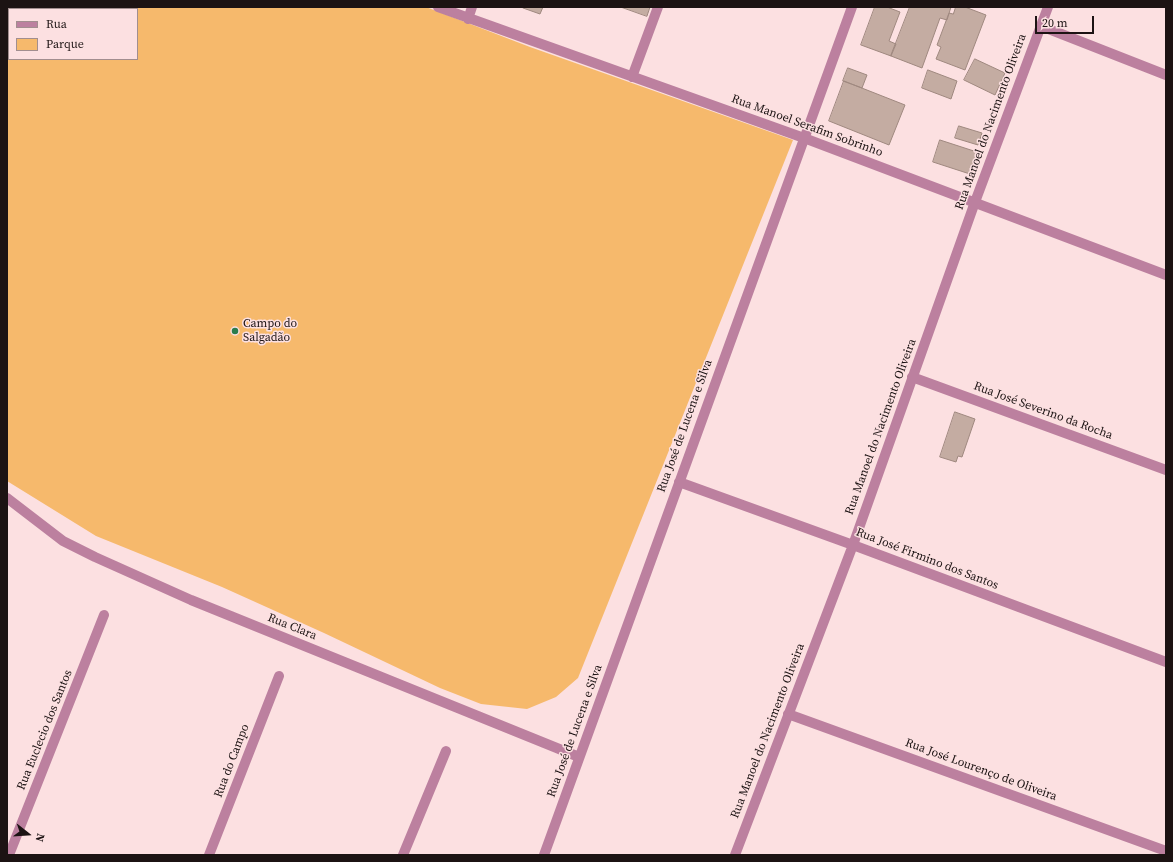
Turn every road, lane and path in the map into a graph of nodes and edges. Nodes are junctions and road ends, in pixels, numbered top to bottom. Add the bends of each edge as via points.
1 (438, 7) edge
2 (472, 7) edge
3 (658, 7) edge
4 (852, 7) edge
5 (1048, 7) edge
6 (468, 19) junction
7 (1041, 26) junction
8 (1166, 75) edge
9 (632, 77) junction
10 (804, 138) junction
11 (975, 202) junction
12 (1166, 275) edge
13 (912, 377) junction
14 (1166, 470) edge
15 (679, 482) junction
16 (7, 498) edge
17 (853, 544) junction
18 (104, 614) dead end
19 (1166, 662) edge
20 (279, 676) dead end
21 (788, 714) junction
22 (446, 751) dead end
23 (579, 757) junction
24 (1166, 851) edge
25 (9, 855) edge
26 (209, 855) edge
27 (403, 855) edge
28 (544, 855) edge
29 (736, 855) edge

1 - 6 street, Rua Manoel Serafim Sobrinho
2 - 6 street
3 - 9 street
4 - 10 street, Rua José de Lucena e Silva
5 - 7 street, Rua Manoel do Nacimento Oliveira
6 - 9 street, Rua Manoel Serafim Sobrinho
7 - 8 street
7 - 11 street, Rua Manoel do Nacimento Oliveira
9 - 10 street, Rua Manoel Serafim Sobrinho
10 - 11 street, Rua Manoel Serafim Sobrinho
10 - 15 street, Rua José de Lucena e Silva
11 - 12 street, Rua Manoel Serafim Sobrinho
11 - 13 street, Rua Manoel do Nacimento Oliveira
13 - 14 street, Rua José Severino da Rocha
13 - 17 street, Rua Manoel do Nacimento Oliveira
15 - 17 street, Rua José Firmino dos Santos
15 - 23 street, Rua José de Lucena e Silva
16 - 23 street, Rua Clara via 63,541 95,557 198,602
17 - 19 street, Rua José Firmino dos Santos
17 - 21 street, Rua Manoel do Nacimento Oliveira
18 - 25 street, Rua Euclecio dos Santos
20 - 26 street, Rua do Campo
21 - 24 street, Rua José Lourenço de Oliveira
21 - 29 street, Rua Manoel do Nacimento Oliveira
22 - 27 street
23 - 28 street, Rua José de Lucena e Silva

